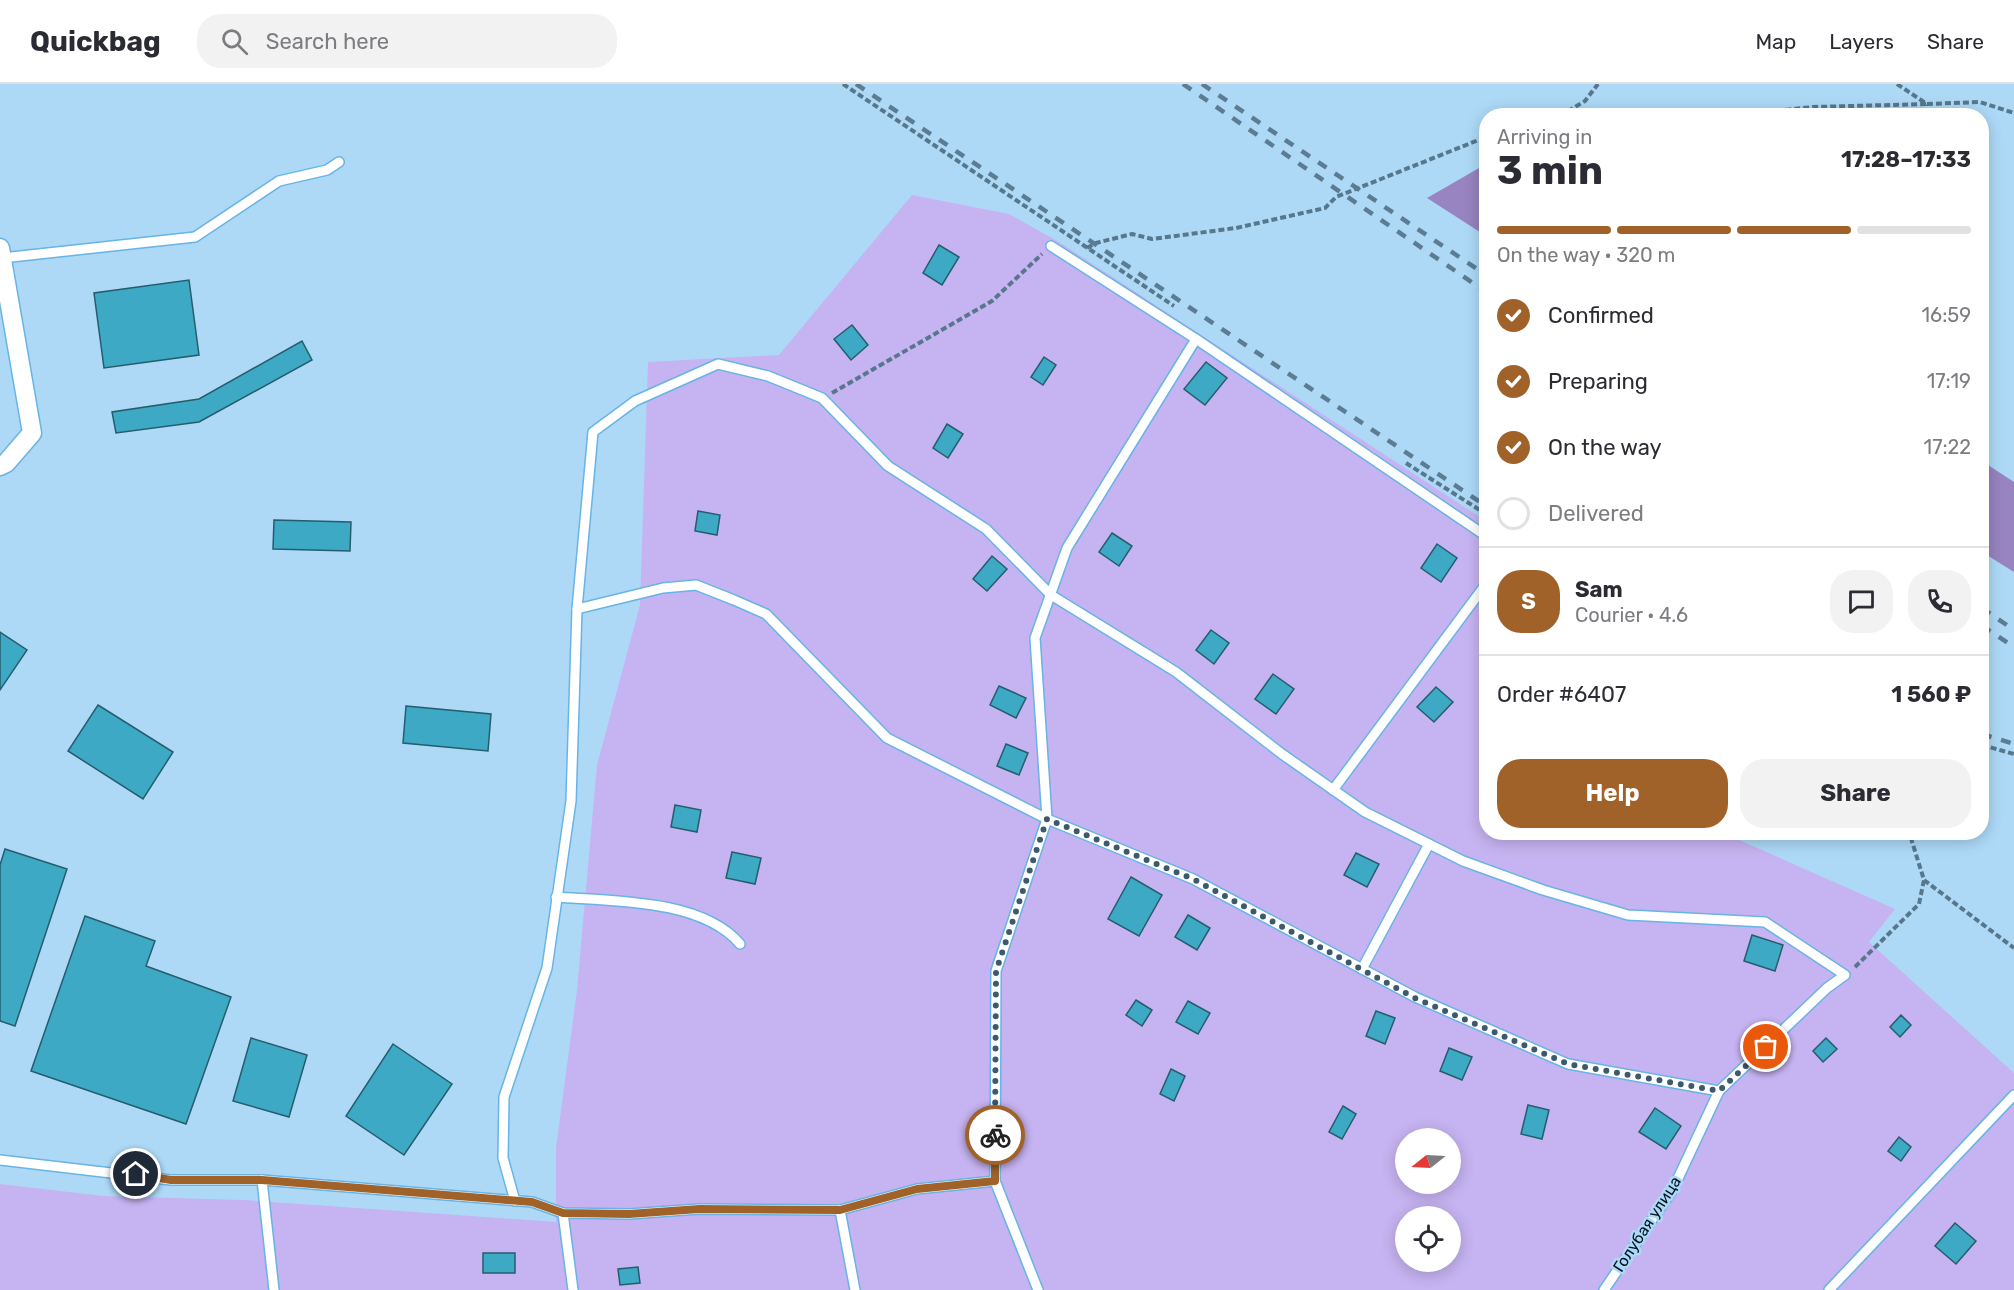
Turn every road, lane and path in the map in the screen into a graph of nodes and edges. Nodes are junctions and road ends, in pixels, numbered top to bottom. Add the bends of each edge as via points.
1 (843, 84) edge
2 (1598, 84) edge
3 (1897, 84) edge
4 (1927, 104) junction
5 (1573, 108) edge
6 (1804, 108) edge
7 (2014, 113) edge
8 (1479, 138) edge
9 (339, 162) dead end
10 (1051, 246) junction
11 (1088, 248) junction
12 (1, 253) edge
13 (1177, 308) dead end
14 (1196, 339) junction
15 (822, 398) junction
16 (1396, 456) dead end
17 (0, 466) edge
18 (1479, 509) edge
19 (1479, 531) edge
20 (1479, 593) edge
21 (1052, 595) junction
22 (577, 609) junction
23 (1989, 747) edge
24 (2014, 754) edge
25 (1333, 790) junction
26 (1047, 819) junction
27 (1912, 840) edge
28 (1430, 844) junction
29 (1924, 880) junction
30 (556, 897) junction
31 (740, 944) dead end
32 (2014, 948) edge
33 (1362, 969) junction
34 (1845, 975) junction
35 (1719, 1091) junction
36 (2014, 1095) edge
37 (0, 1160) edge
38 (262, 1180) junction
39 (995, 1181) junction
40 (515, 1201) junction
41 (840, 1210) junction
42 (563, 1213) junction
43 (274, 1290) edge
44 (573, 1290) edge
45 (855, 1290) edge
46 (1038, 1290) edge
47 (1604, 1290) edge
48 (1829, 1290) edge

1 - 11 path
2 - 5 path via 1585,101
3 - 4 path
4 - 6 path
4 - 7 path via 1980,102
8 - 11 path via 1336,197 1325,208 1236,228 1152,239 1132,234
9 - 12 lane via 327,170 279,181 195,237
10 - 11 path via 1059,242
10 - 14 lane
10 - 15 path via 992,301
11 - 13 path
12 - 17 street via 32,433
14 - 19 lane
14 - 21 lane via 1067,548
15 - 21 lane via 888,466 986,529
15 - 22 lane via 768,376 718,364 635,401 593,432
16 - 18 path
20 - 25 lane
21 - 25 lane via 1176,672
21 - 26 lane via 1035,638
22 - 26 lane via 663,588 696,585 766,614 887,738
22 - 30 lane via 571,801
23 - 24 path
25 - 28 lane via 1365,812
26 - 33 lane via 1193,879
26 - 39 lane via 996,971
27 - 29 path
28 - 33 lane
28 - 34 lane via 1462,861 1628,915 1766,922
29 - 32 path
29 - 34 path via 1919,904
30 - 31 lane via 676,908 731,934
30 - 40 lane via 547,968 504,1097 503,1158
33 - 35 lane via 1415,998 1568,1064
34 - 35 lane
35 - 47 lane, Голубая улица via 1674,1189
36 - 48 lane
37 - 38 lane via 171,1180
38 - 40 lane
38 - 43 lane
39 - 41 lane via 917,1189
39 - 46 lane
40 - 42 lane via 532,1202
41 - 42 lane
41 - 45 lane
42 - 44 lane

